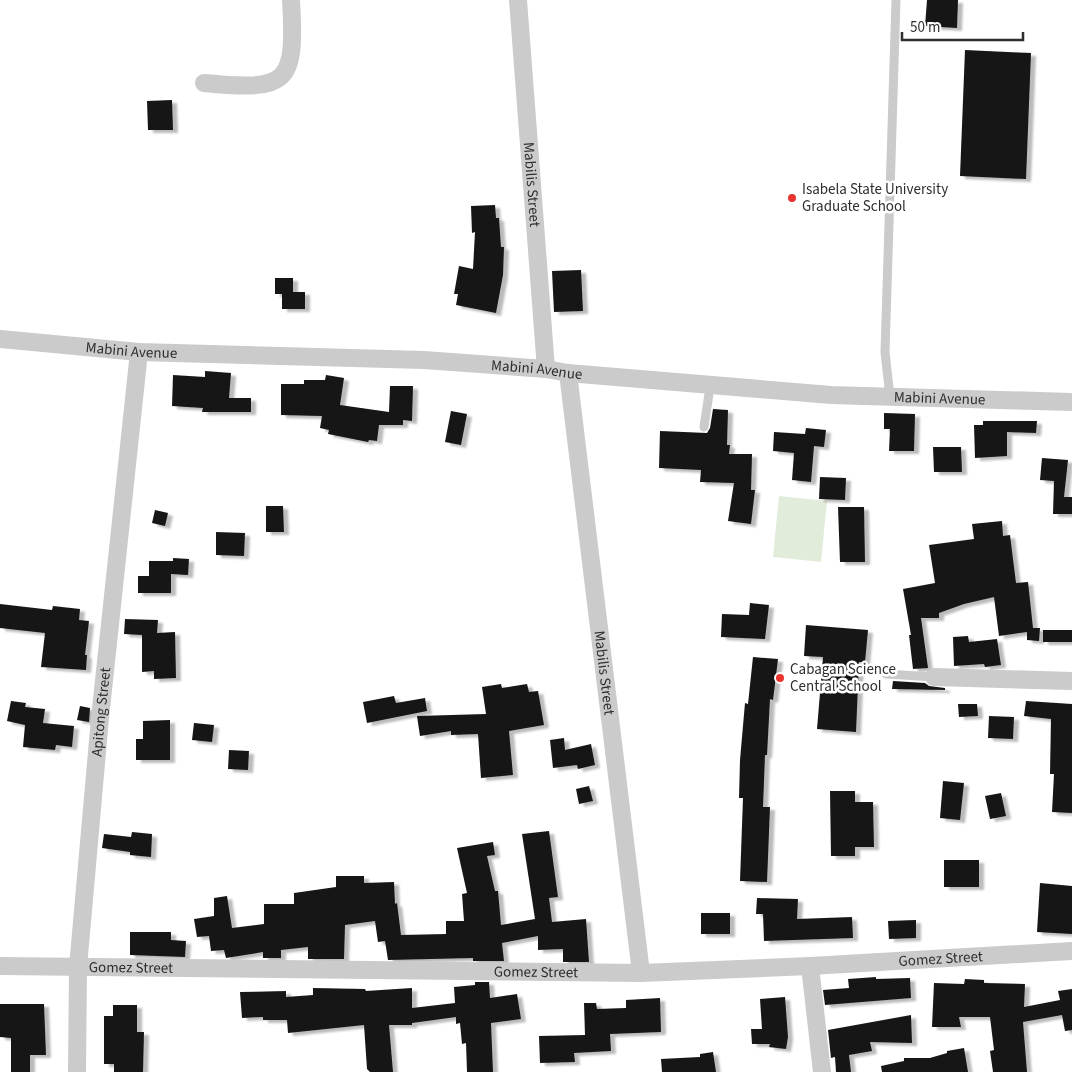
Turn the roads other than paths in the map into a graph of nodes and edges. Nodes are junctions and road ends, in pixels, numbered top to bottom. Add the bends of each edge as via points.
1 (291, 0) edge
2 (518, 0) edge
3 (896, 0) edge
4 (204, 83) dead end
5 (0, 339) edge
6 (139, 352) junction
7 (546, 369) junction
8 (568, 373) junction
9 (710, 387) junction
10 (890, 397) junction
11 (1072, 402) edge
12 (704, 427) dead end
13 (886, 674) dead end
14 (934, 677) joint
15 (1072, 681) edge
16 (1072, 951) edge
17 (0, 966) edge
18 (810, 966) junction
19 (78, 967) junction
20 (641, 972) junction
21 (77, 1072) edge
22 (822, 1072) edge

1 - 4 street via 291,59 283,75 273,83 249,87
2 - 7 street, Mabilis Street
3 - 10 lane via 885,352
5 - 6 street, Mabini Avenue
6 - 7 street, Mabini Avenue via 424,360
6 - 19 street, Apitong Street via 100,718
7 - 8 street, Mabini Avenue
8 - 9 street, Mabini Avenue
8 - 20 street, Mabilis Street
9 - 10 street, Mabini Avenue
9 - 12 lane
10 - 11 street, Mabini Avenue
13 - 14 lane
14 - 15 street
16 - 18 street, Gomez Street
17 - 19 street, Gomez Street
18 - 20 street, Gomez Street
18 - 22 street
19 - 20 street, Gomez Street
19 - 21 street, Apitong Street

